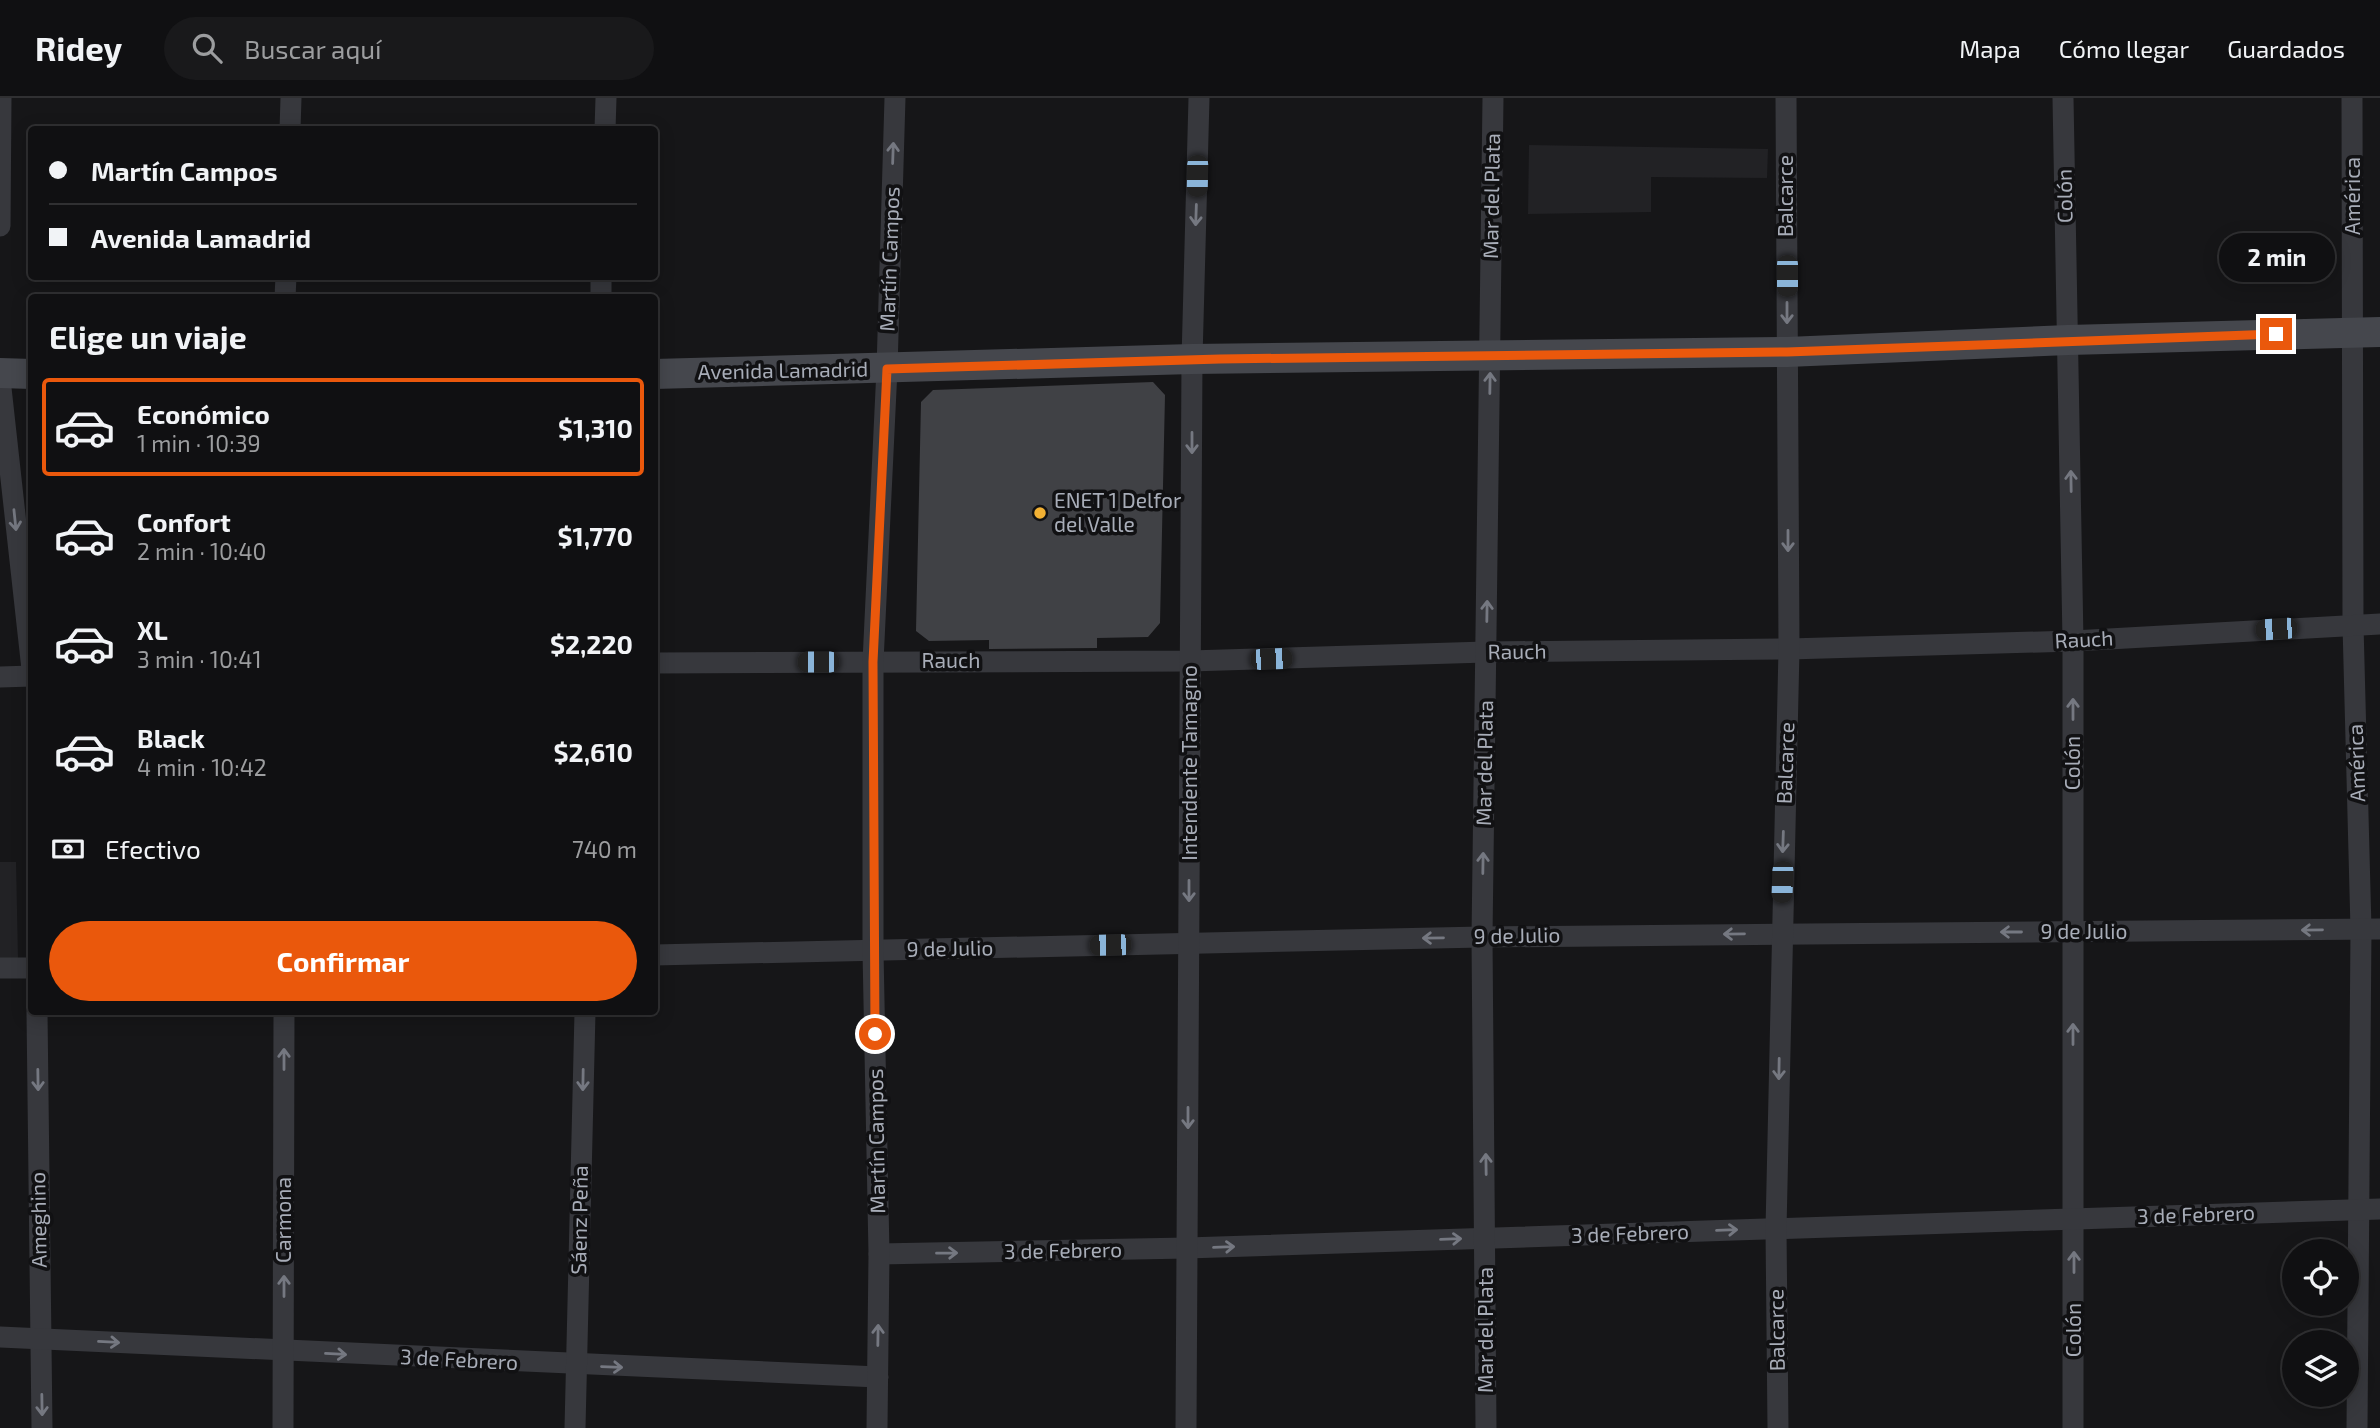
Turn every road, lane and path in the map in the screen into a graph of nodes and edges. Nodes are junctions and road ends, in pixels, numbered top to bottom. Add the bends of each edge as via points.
1 (1, 98) edge
2 (291, 98) edge
3 (606, 98) edge
4 (895, 98) edge
5 (1199, 98) edge
6 (1493, 98) edge
7 (1786, 98) edge
8 (2063, 98) edge
9 (2352, 98) edge
10 (290, 126) edge
11 (605, 126) edge
12 (0, 226) edge
13 (2367, 332) edge
14 (2068, 340) junction
15 (1787, 352) junction
16 (1491, 355) junction
17 (1192, 359) junction
18 (887, 369) junction
19 (0, 373) edge
20 (28, 374) edge
21 (658, 374) edge
22 (0, 379) edge
23 (2380, 624) edge
24 (2353, 625) junction
25 (28, 633) edge
26 (2073, 641) junction
27 (1789, 649) junction
28 (1486, 652) junction
29 (1190, 661) junction
30 (873, 662) junction
31 (658, 663) edge
32 (28, 676) edge
33 (0, 677) edge
34 (2371, 929) edge
35 (2072, 932) junction
36 (1781, 933) junction
37 (1482, 937) junction
38 (1189, 943) junction
39 (873, 951) junction
40 (658, 955) edge
41 (0, 968) edge
42 (28, 968) edge
43 (37, 1015) edge
44 (284, 1015) edge
45 (585, 1015) edge
46 (2370, 1209) edge
47 (2074, 1219) junction
48 (1776, 1229) junction
49 (1487, 1238) junction
50 (1188, 1248) junction
51 (879, 1254) junction
52 (0, 1337) edge
53 (41, 1339) junction
54 (284, 1352) junction
55 (576, 1366) junction
56 (878, 1377) junction
57 (42, 1428) edge
58 (283, 1428) edge
59 (575, 1428) edge
60 (877, 1428) edge
61 (1186, 1428) edge
62 (1486, 1428) edge
63 (1778, 1428) edge
64 (2073, 1428) edge
65 (2357, 1428) edge

1 - 12 street
2 - 10 street
3 - 11 street
18 -> 4 street, Martín Campos
5 -> 17 street, Intendente Tamagno
6 - 16 street, Mar del Plata
7 -> 15 street, Balcarce
8 - 14 street, Colón
9 - 13 street, América
13 - 14 main road, Avenida Lamadrid
13 - 24 street, América
14 - 15 main road, Avenida Lamadrid
26 -> 14 street, Colón
15 - 16 main road, Avenida Lamadrid
15 -> 27 street, Balcarce
16 - 17 main road, Avenida Lamadrid
28 -> 16 street, Mar del Plata
17 - 18 main road, Avenida Lamadrid
17 -> 29 street, Intendente Tamagno
18 - 21 main road, Avenida Lamadrid
18 - 30 street, Martín Campos
19 - 20 main road
22 -> 25 street
23 - 24 street, Rauch
24 - 26 street, Rauch
24 - 34 street, América
26 - 27 street, Rauch
35 -> 26 street, Colón
27 - 28 street, Rauch
27 -> 36 street, Balcarce
28 - 29 street, Rauch
37 -> 28 street, Mar del Plata
29 - 30 street, Rauch
29 -> 38 street, Intendente Tamagno
30 - 31 street, Rauch
30 - 39 street, Martín Campos
32 - 33 street
34 -> 35 street, 9 de Julio
34 - 46 street, América
35 -> 36 street, 9 de Julio
47 -> 35 street, Colón
36 -> 37 street, 9 de Julio
36 -> 48 street, Balcarce
37 -> 38 street, 9 de Julio
49 -> 37 street, Mar del Plata
38 - 39 street, 9 de Julio
38 -> 50 street, Intendente Tamagno
39 - 40 street, 9 de Julio
39 - 51 street, Martín Campos
41 - 42 street
43 -> 53 street, Ameghino
54 -> 44 street, Carmona
45 -> 55 street, Sáenz Peña
46 - 47 street, 3 de Febrero
46 - 65 street, América
47 - 48 street, 3 de Febrero
64 -> 47 street, Colón
49 -> 48 street, 3 de Febrero
48 - 63 street, Balcarce
50 -> 49 street, 3 de Febrero
49 - 62 street, Mar del Plata
51 -> 50 street, 3 de Febrero
50 - 61 street, Intendente Tamagno
56 -> 51 street, Martín Campos
52 - 53 street, 3 de Febrero
53 -> 54 street, 3 de Febrero
53 -> 57 street, Ameghino
54 -> 55 street, 3 de Febrero
54 - 58 street, Carmona
55 -> 56 street, 3 de Febrero
55 - 59 street, Sáenz Peña
56 - 60 street, Martín Campos

